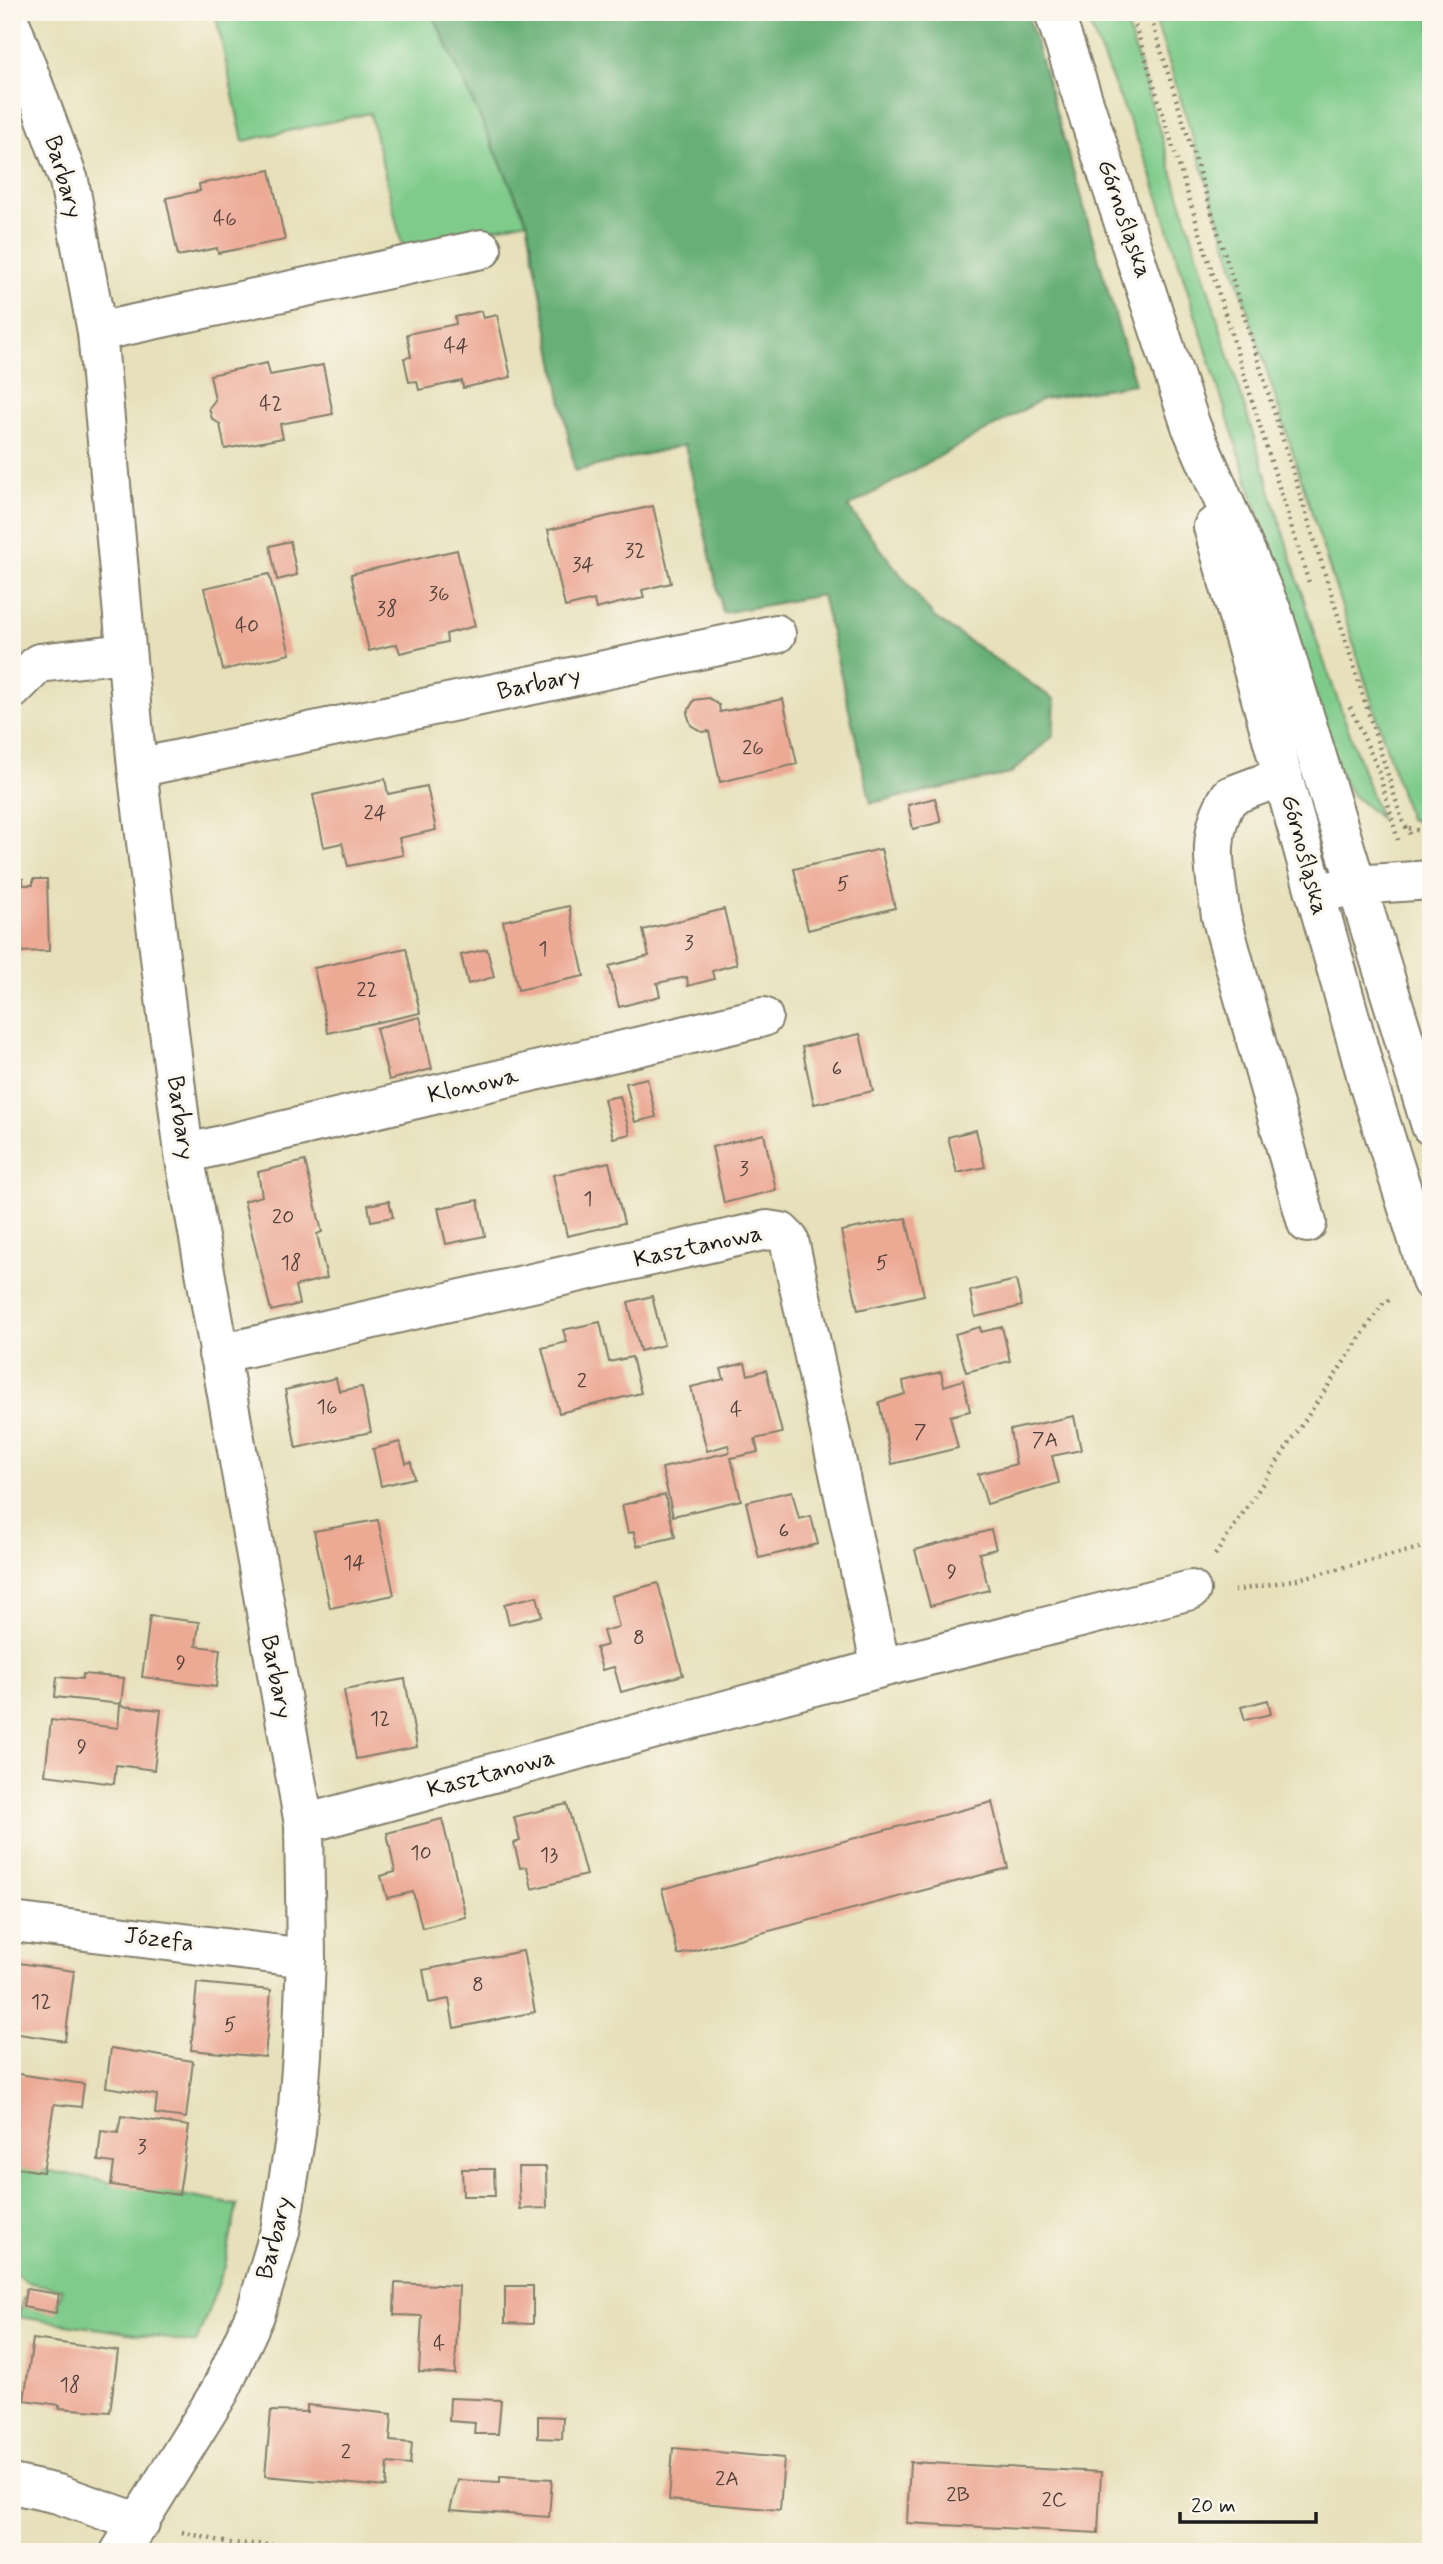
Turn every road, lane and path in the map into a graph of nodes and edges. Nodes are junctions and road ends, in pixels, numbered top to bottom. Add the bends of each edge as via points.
1 (1054, 12) edge
2 (1131, 12) edge
3 (1149, 12) edge
4 (14, 32) edge
5 (482, 249) dead end
6 (97, 332) junction
7 (1191, 426) junction
8 (1311, 587) dead end
9 (776, 634) dead end
10 (125, 653) junction
11 (12, 690) edge
12 (1348, 703) dead end
13 (137, 768) junction
14 (1283, 776) junction
15 (1409, 828) junction
16 (1431, 834) edge
17 (1422, 880) edge
18 (1354, 885) junction
19 (1315, 895) junction
20 (763, 1017) dead end
21 (1431, 1126) edge
22 (184, 1154) junction
23 (1307, 1223) dead end
24 (1431, 1281) edge
25 (1384, 1302) dead end
26 (218, 1354) junction
27 (1431, 1545) edge
28 (1191, 1590) junction
29 (881, 1668) junction
30 (304, 1824) junction
31 (12, 1922) edge
32 (306, 1958) junction
33 (12, 2484) edge
34 (130, 2537) edge
35 (435, 2552) edge

1 - 7 street, Górnośląska
2 - 8 path
3 - 15 path via 1402,820
4 - 6 street, Barbary via 69,181
5 - 6 street
6 - 10 street, Barbary
7 - 14 street, Górnośląska via 1206,501
7 - 18 street, Górnośląska via 1273,614
9 - 13 street, Barbary
10 - 11 street via 39,663
10 - 13 street, Barbary
12 - 17 path
13 - 22 street, Barbary
14 - 19 street, Górnośląska
14 - 23 street via 1230,796 1214,828 1215,872 1222,916
15 - 16 path
15 - 17 path
17 - 18 street
18 - 19 street
18 - 21 street, Górnośląska
19 - 24 street, Górnośląska
20 - 22 street, Klonowa
22 - 26 street, Barbary
25 - 28 path
26 - 29 street, Kasztanowa via 767,1230 781,1232 789,1240
26 - 30 street, Barbary
27 - 28 path via 1241,1591
28 - 29 street, Kasztanowa
29 - 30 street, Kasztanowa
30 - 32 street, Barbary
31 - 32 street, Józefa
32 - 34 street, Barbary via 296,2133 280,2231 255,2315 220,2391
33 - 34 street via 58,2494
34 - 35 path

